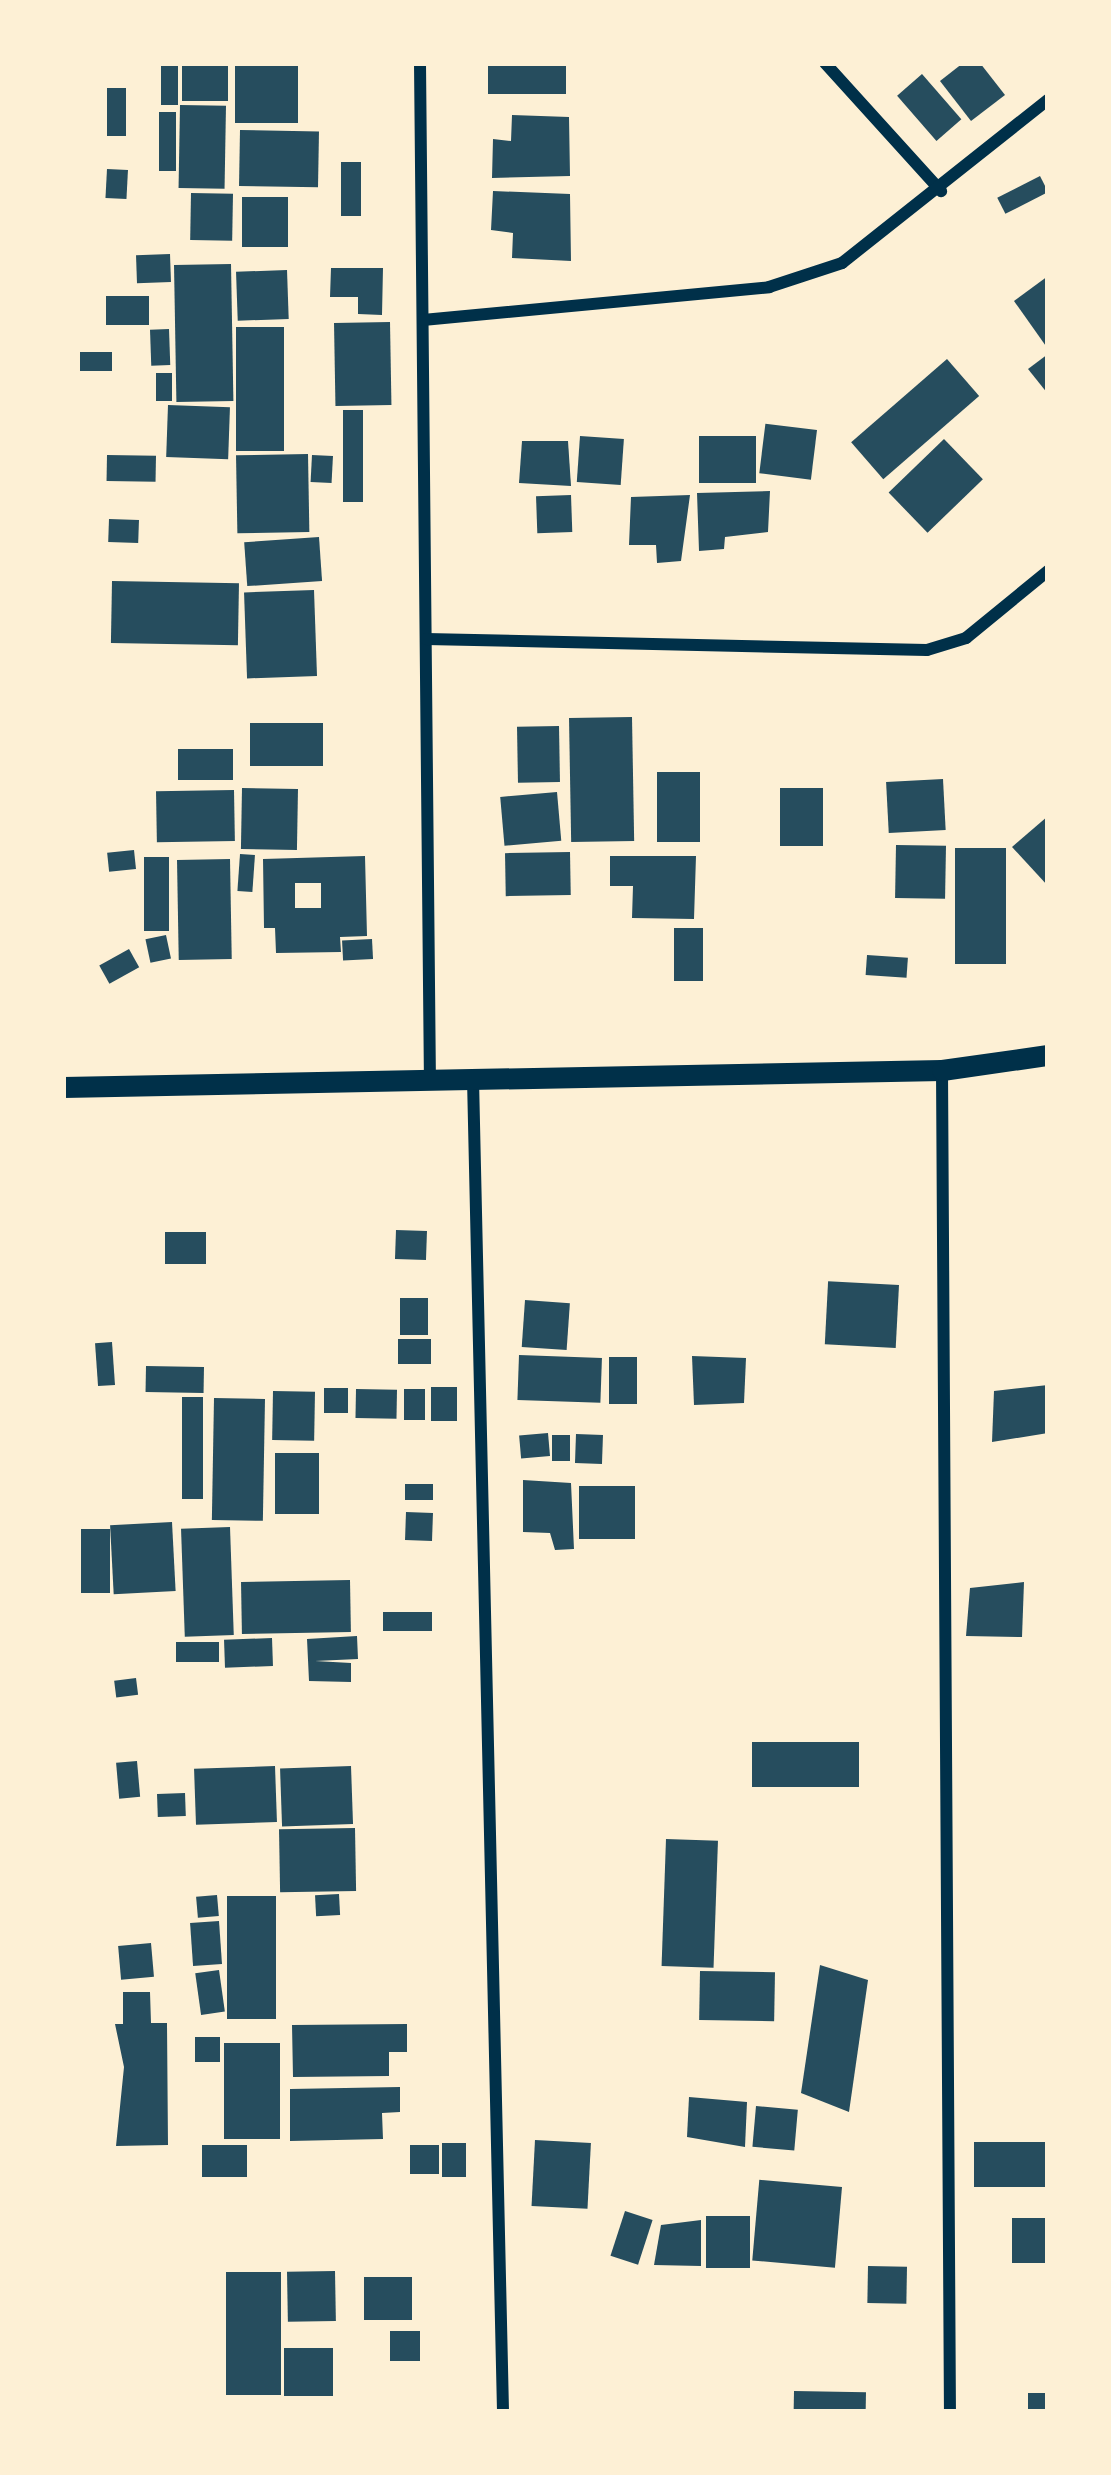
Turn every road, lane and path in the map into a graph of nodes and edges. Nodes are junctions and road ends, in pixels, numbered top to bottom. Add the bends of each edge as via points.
1 (420, 63) edge
2 (825, 63) edge
3 (1048, 100) edge
4 (941, 191) junction
5 (423, 320) junction
6 (1048, 571) edge
7 (426, 639) junction
8 (1048, 1055) edge
9 (942, 1070) junction
10 (430, 1079) junction
11 (473, 1079) junction
12 (63, 1087) edge
13 (503, 2412) edge
14 (950, 2412) edge

1 - 5 street
2 - 4 street
3 - 4 street
4 - 5 street via 842,263 770,287
5 - 7 street
6 - 7 street via 966,638 927,650
7 - 10 street
8 - 9 street
9 - 11 street
9 - 14 street
10 - 11 street
10 - 12 street
11 - 13 street

